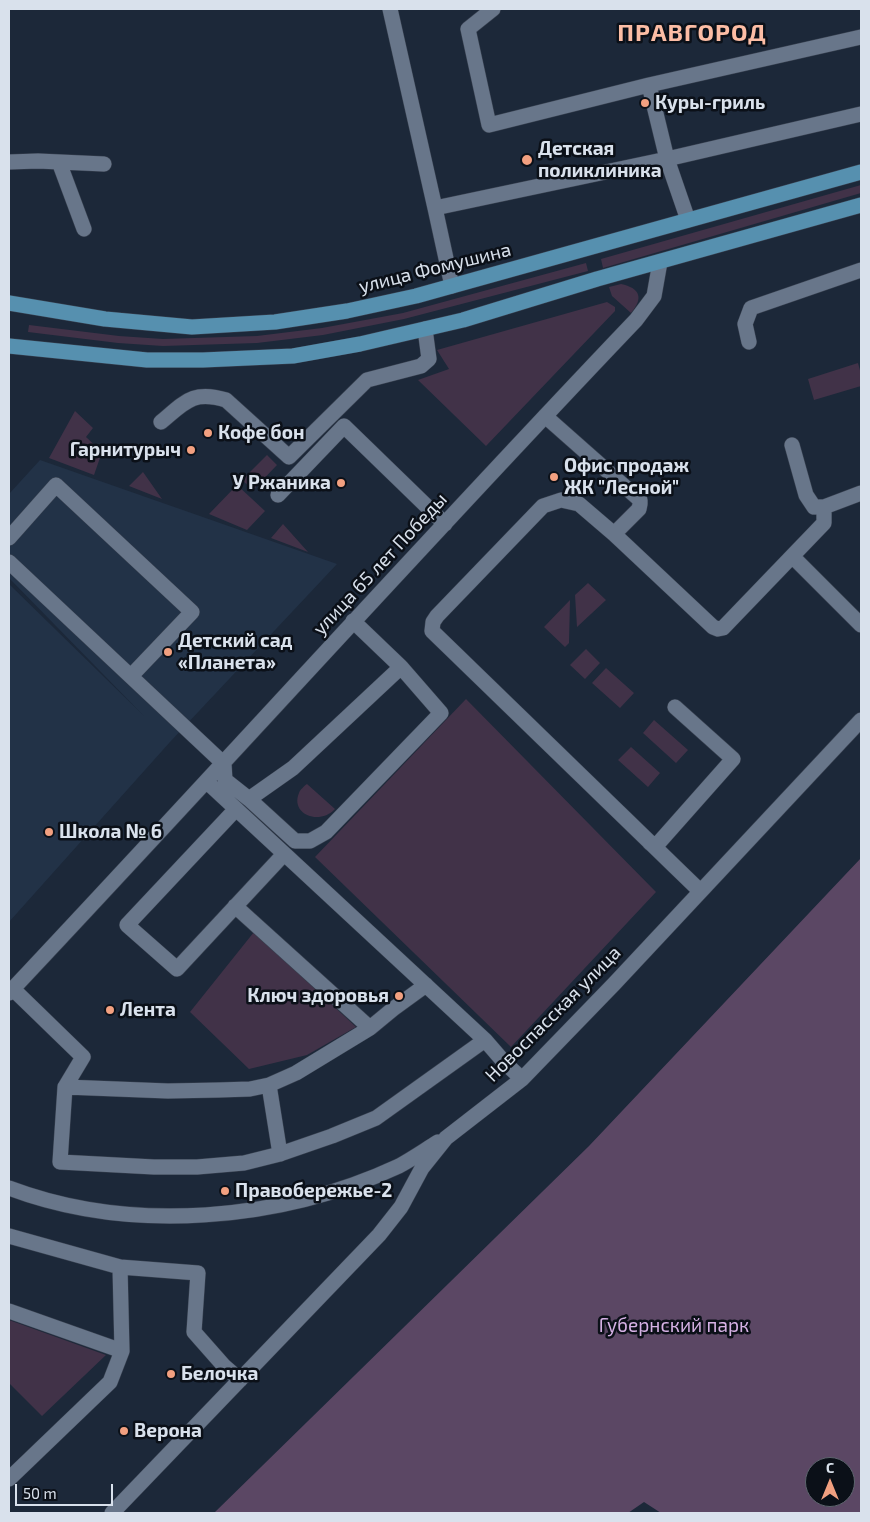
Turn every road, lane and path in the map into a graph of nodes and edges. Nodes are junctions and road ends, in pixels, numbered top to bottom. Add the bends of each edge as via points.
1 (390, 9) edge
2 (494, 9) edge
3 (861, 37) edge
4 (649, 85) junction
5 (861, 114) edge
6 (667, 159) junction
7 (9, 162) edge
8 (59, 162) junction
9 (104, 164) dead end
10 (861, 172) edge
11 (861, 206) edge
12 (435, 208) junction
13 (688, 220) junction
14 (84, 229) dead end
15 (660, 262) junction
16 (861, 270) edge
17 (452, 286) junction
18 (9, 303) edge
19 (425, 329) junction
20 (750, 342) dead end
21 (9, 346) edge
22 (545, 416) junction
23 (161, 422) dead end
24 (792, 445) dead end
25 (861, 493) edge
26 (278, 495) dead end
27 (824, 507) junction
28 (445, 524) junction
29 (614, 534) junction
30 (9, 538) edge
31 (793, 557) junction
32 (9, 562) edge
33 (353, 621) junction
34 (861, 625) edge
35 (401, 667) junction
36 (131, 676) junction
37 (675, 707) dead end
38 (861, 720) edge
39 (224, 764) junction
40 (207, 782) junction
41 (249, 799) junction
42 (236, 809) junction
43 (650, 843) junction
44 (284, 854) junction
45 (700, 891) junction
46 (235, 906) junction
47 (426, 986) junction
48 (11, 991) edge
49 (370, 1028) junction
50 (485, 1040) junction
51 (522, 1079) junction
52 (269, 1085) junction
53 (65, 1087) junction
54 (446, 1138) junction
55 (280, 1154) junction
56 (9, 1188) edge
57 (9, 1236) edge
58 (120, 1268) junction
59 (9, 1311) edge
60 (122, 1351) junction
61 (240, 1380) junction
62 (9, 1479) edge
63 (112, 1513) edge

1 - 12 street
2 - 4 street via 468,29 489,124
3 - 4 street
4 - 6 street
5 - 6 street
6 - 12 street
6 - 13 street
7 - 8 street
8 - 9 street
8 - 14 street
10 - 13 main road, улица Фомушина
11 - 15 main road
12 - 17 street
13 - 17 main road, улица Фомушина
15 - 19 main road
15 - 22 street, улица 65 лет Победы via 654,296 636,320
16 - 20 street via 752,308 745,324
17 - 18 main road, улица Фомушина via 346,311 275,322 192,327 105,319
19 - 21 main road via 293,356 203,360 147,360
19 - 23 street via 427,362 367,380 289,457 226,400 214,396 187,400
22 - 28 street, улица 65 лет Победы
22 - 29 street via 640,500 639,509
24 - 27 street via 806,495 814,507
25 - 27 street
26 - 28 street via 344,426
27 - 31 street via 824,523
28 - 33 street, улица 65 лет Победы
29 - 31 street via 712,627 718,629 723,628
29 - 43 street via 579,504 561,500 543,506 437,616 432,631
30 - 36 street via 56,485 192,612
31 - 34 street
32 - 36 street
33 - 35 street
33 - 39 street, улица 65 лет Победы
35 - 41 street via 293,768
35 - 41 street via 441,713 326,832 310,841 295,841
36 - 39 street
37 - 43 street via 733,759 655,847
38 - 45 street, Новоспасская улица
39 - 40 street, улица 65 лет Победы
39 - 41 street via 225,780
40 - 42 street
40 - 48 street, улица 65 лет Победы
42 - 44 street
42 - 46 street via 127,925 177,969
43 - 45 street
44 - 46 street
44 - 47 street
45 - 51 street, Новоспасская улица
46 - 49 street
47 - 49 street
47 - 50 street
48 - 53 street via 83,1057
49 - 52 street via 296,1073
50 - 51 street
50 - 55 street via 376,1118
51 - 54 street, Новоспасская улица
52 - 53 street via 211,1090
52 - 55 street
53 - 55 street via 60,1162 197,1167 244,1163
54 - 56 street via 400,1165 356,1183 301,1200 247,1210 149,1216 62,1203
54 - 61 street, Новоспасская улица via 422,1168 401,1208 379,1235
57 - 58 street
58 - 60 street
58 - 61 street via 198,1273 194,1332
59 - 60 street
60 - 62 street via 110,1382
61 - 63 street, Новоспасская улица

